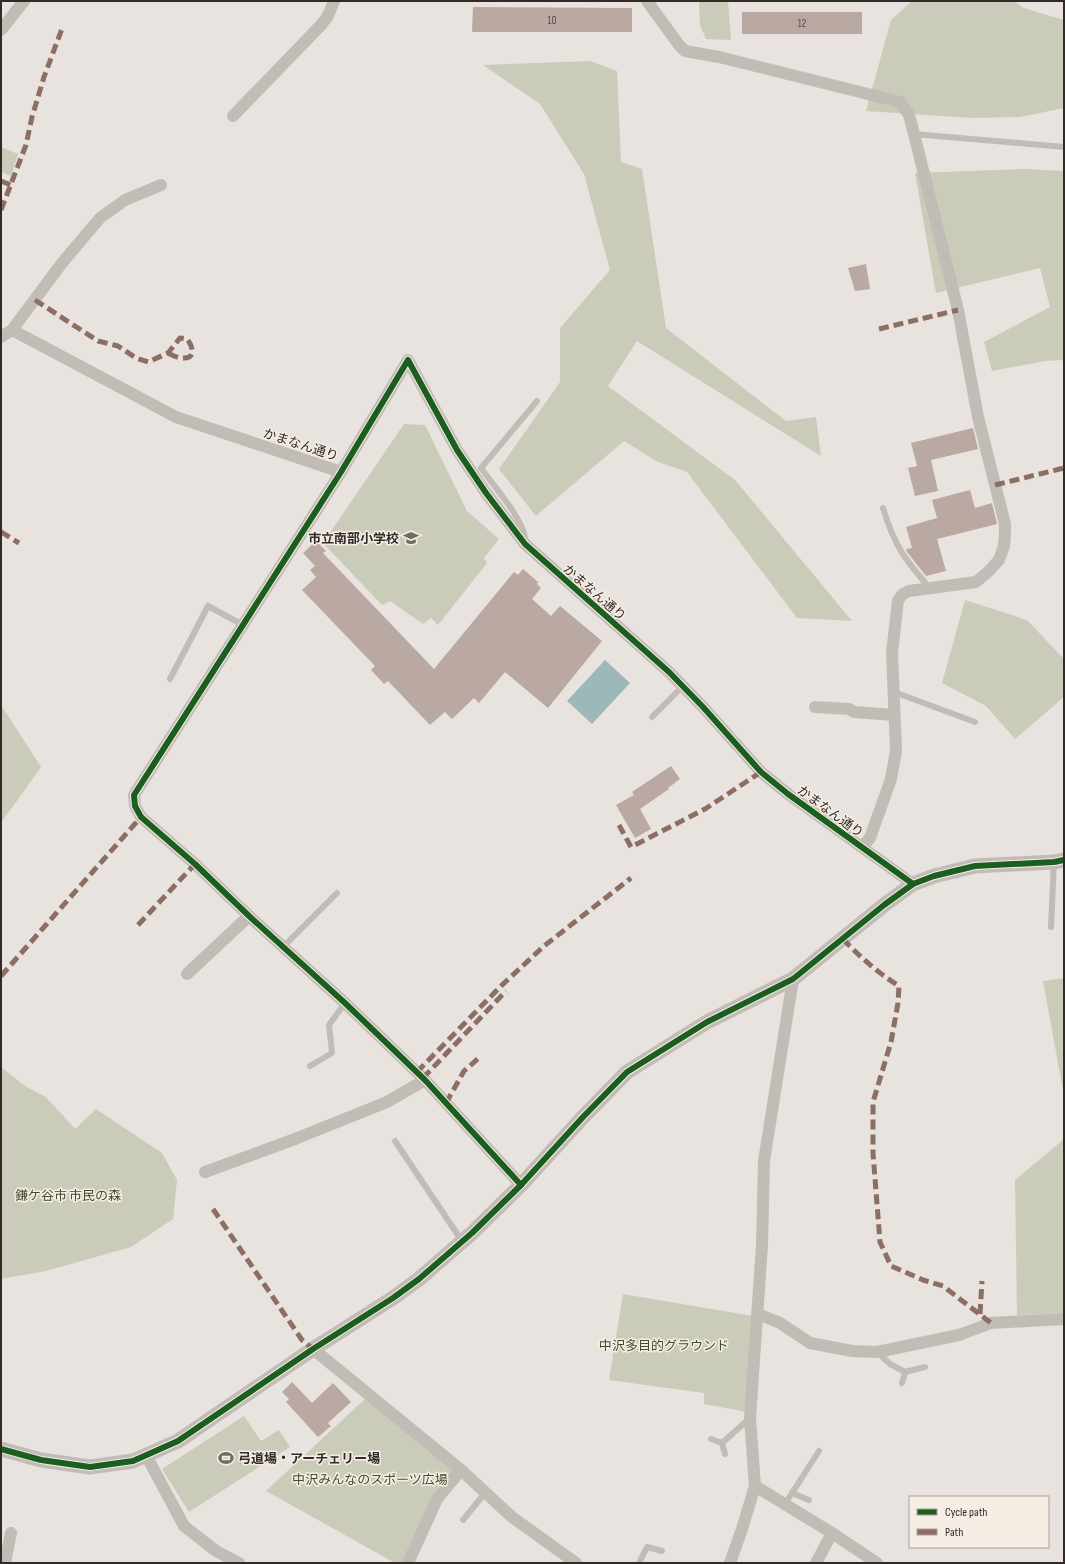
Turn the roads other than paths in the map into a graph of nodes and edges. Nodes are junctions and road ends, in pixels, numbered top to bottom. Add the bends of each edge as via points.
1 (24, 1) edge
2 (334, 1) edge
3 (647, 1) edge
4 (1, 30) edge
5 (233, 116) dead end
6 (914, 134) junction
7 (1064, 147) edge
8 (160, 185) dead end
9 (12, 330) junction
10 (1, 337) edge
11 (537, 401) dead end
12 (341, 472) junction
13 (883, 508) dead end
14 (525, 544) junction
15 (930, 588) junction
16 (243, 625) junction
17 (170, 679) dead end
18 (683, 686) junction
19 (894, 692) junction
20 (815, 707) dead end
21 (894, 715) junction
22 (652, 717) dead end
23 (975, 722) dead end
24 (862, 847) junction
25 (1059, 861) edge
26 (913, 884) junction
27 (337, 893) dead end
28 (249, 916) junction
29 (1051, 927) dead end
30 (283, 947) junction
31 (187, 974) dead end
32 (793, 979) junction
33 (345, 1003) junction
34 (310, 1066) dead end
35 (425, 1080) junction
36 (395, 1141) dead end
37 (205, 1172) dead end
38 (521, 1185) junction
39 (462, 1241) junction
40 (758, 1314) junction
41 (1064, 1319) edge
42 (313, 1349) junction
43 (878, 1352) junction
44 (925, 1367) dead end
45 (905, 1372) junction
46 (902, 1383) dead end
47 (750, 1418) junction
48 (711, 1439) dead end
49 (722, 1443) junction
50 (1, 1449) edge
51 (819, 1451) dead end
52 (726, 1454) dead end
53 (147, 1456) junction
54 (461, 1470) junction
55 (755, 1486) junction
56 (485, 1493) junction
57 (792, 1493) junction
58 (809, 1500) dead end
59 (785, 1504) junction
60 (463, 1520) dead end
61 (11, 1533) dead end
62 (832, 1533) junction
63 (4, 1549) edge
64 (662, 1551) dead end
65 (5, 1563) edge
66 (239, 1563) edge
67 (408, 1563) edge
68 (576, 1563) edge
69 (639, 1563) edge
70 (730, 1563) edge
71 (816, 1563) edge
72 (877, 1563) edge

1 - 4 street
2 - 5 street via 321,25
3 - 6 street via 685,51 900,102 909,115
6 - 7 lane
6 - 15 street via 958,310 978,417 1005,534 999,560 976,582
8 - 9 street via 125,200 100,218 62,263
9 - 10 street
9 - 12 street, かまなん通り via 176,417
11 - 14 lane via 481,468 515,515 525,533
12 - 14 street, かまなん通り via 408,360 457,450 486,494
12 - 16 street
13 - 15 lane via 898,547 911,567
14 - 18 street, かまなん通り
15 - 19 street via 909,591 898,600 892,653
16 - 17 lane via 208,606
16 - 28 street via 134,795 135,806 141,817
18 - 22 lane
18 - 24 street, かまなん通り via 761,772
19 - 21 street
19 - 23 lane
20 - 21 street
21 - 24 street via 896,751 891,779 870,838
24 - 26 street, かまなん通り
25 - 26 street via 975,866
25 - 29 lane
26 - 32 street
27 - 30 lane
28 - 30 street
28 - 31 street
30 - 33 street
32 - 38 street via 707,1022 627,1072 582,1117
32 - 40 street via 764,1161
33 - 34 lane via 329,1025 332,1053
33 - 35 street
35 - 37 street via 380,1104 295,1140
35 - 38 street
36 - 39 lane
38 - 39 street
39 - 42 street via 393,1298
40 - 43 street via 780,1323 810,1343 852,1351
40 - 47 street
41 - 43 street via 991,1323 959,1335
42 - 53 street via 178,1441
42 - 54 street
43 - 45 lane via 890,1364
44 - 45 lane
45 - 46 lane
47 - 49 lane
47 - 55 street
48 - 49 lane
49 - 52 lane
50 - 53 street via 41,1460 90,1467 133,1461
51 - 57 lane
53 - 66 street via 184,1526 216,1551
54 - 56 street
54 - 67 street via 437,1499
55 - 59 street
55 - 70 street
56 - 60 lane
56 - 68 street via 512,1517
57 - 58 lane
57 - 59 lane
59 - 62 street
61 - 63 street
62 - 71 street
62 - 72 street
63 - 65 street
64 - 69 lane via 647,1547

